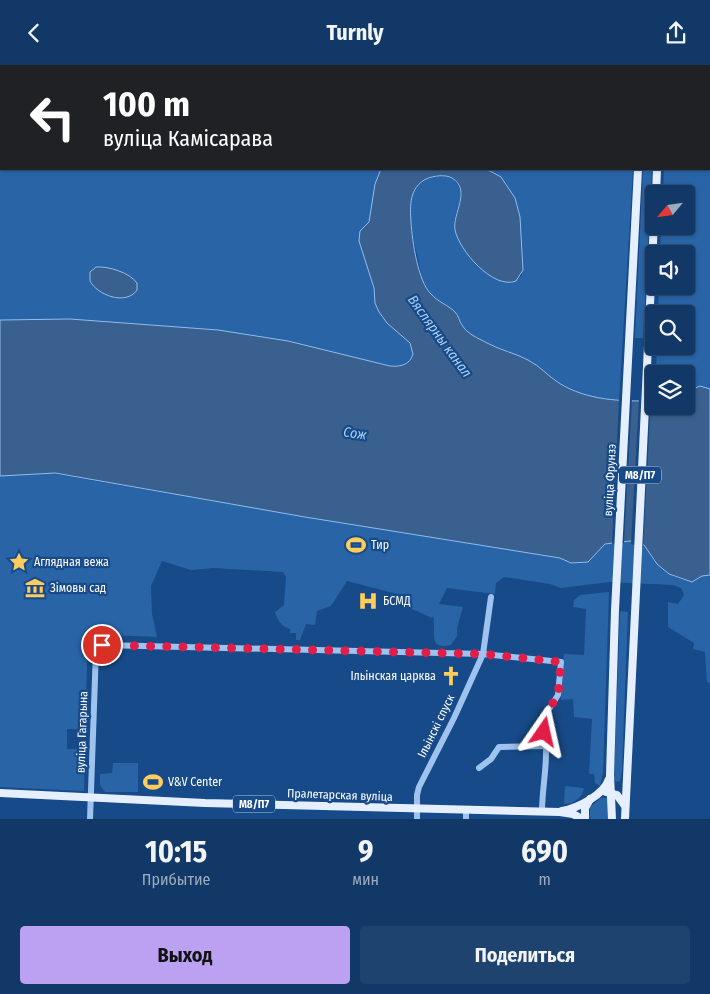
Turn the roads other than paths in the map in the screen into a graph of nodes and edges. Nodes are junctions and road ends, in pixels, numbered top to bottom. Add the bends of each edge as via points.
1 (638, 170) edge
2 (658, 170) edge
3 (657, 185) edge
4 (653, 235) edge
5 (491, 597) dead end
6 (483, 654) junction
7 (546, 746) junction
8 (478, 768) dead end
9 (610, 775) junction
10 (0, 793) edge
11 (599, 793) junction
12 (610, 793) junction
13 (91, 798) junction
14 (591, 798) junction
15 (625, 806) junction
16 (417, 807) junction
17 (466, 810) junction
18 (542, 812) junction
19 (560, 812) junction
20 (568, 813) junction
21 (90, 819) edge
22 (417, 819) edge
23 (466, 819) edge
24 (577, 819) edge
25 (584, 819) edge
26 (612, 819) edge
27 (625, 819) edge

1 - 9 main road, вуліца Фрунзэ / М8/П7 via 614,611
2 - 3 main road
4 - 15 main road, М8/П7
5 - 6 street, Ільінскі спуск
6 - 7 street via 561,662 558,695 544,717
6 - 13 street, вуліца Гагарына via 102,645 96,650
6 - 16 street, Ільінскі спуск via 420,784
7 - 8 street via 498,747 491,759
7 - 18 street
9 - 11 main road, М8/П7 via 607,785
9 - 12 main road, вуліца Фрунзэ
10 - 13 main road, Пралетарская вуліца / М8/П7
11 - 12 main road
11 - 14 main road, М8/П7
12 - 15 main road via 617,795
12 - 26 main road, вуліца Фрунзэ
13 - 16 main road, Пралетарская вуліца / М8/П7
13 - 21 street, вуліца Гагарына
14 - 19 main road, Пралетарская вуліца / М8/П7
14 - 25 main road, М8/П7
15 - 27 main road, М8/П7
16 - 17 main road, Пралетарская вуліца / М8/П7
16 - 22 street, Ільінскі спуск
17 - 18 main road, Пралетарская вуліца / М8/П7
17 - 23 street
18 - 19 main road, Пралетарская вуліца / М8/П7
19 - 20 main road, Пралетарская вуліца / М8/П7
20 - 24 main road
20 - 25 main road, Пралетарская вуліца / М8/П7

